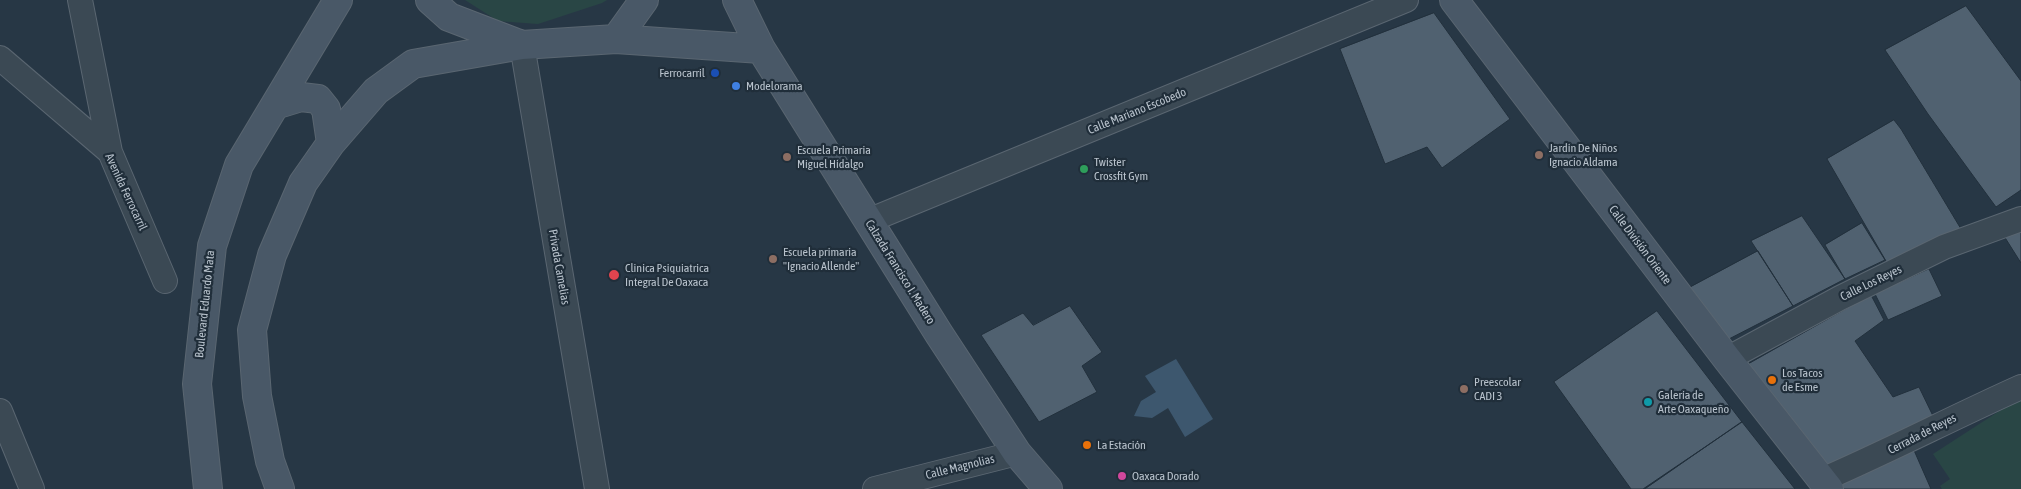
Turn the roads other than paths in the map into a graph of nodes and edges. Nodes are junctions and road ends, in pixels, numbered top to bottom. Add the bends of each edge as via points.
1 (80, 0) edge
2 (338, 0) edge
3 (430, 0) edge
4 (644, 0) edge
5 (737, 0) edge
6 (1406, 0) edge
7 (1454, 0) edge
8 (616, 39) junction
9 (522, 45) junction
10 (761, 49) junction
11 (0, 58) edge
12 (275, 105) junction
13 (330, 143) junction
14 (110, 152) junction
15 (2021, 219) edge
16 (868, 221) junction
17 (165, 281) dead end
18 (1727, 359) junction
19 (2021, 387) edge
20 (0, 411) edge
21 (1017, 453) junction
22 (1825, 485) edge
23 (32, 489) edge
24 (208, 489) edge
25 (280, 489) edge
26 (597, 489) edge
27 (875, 489) edge
28 (1048, 489) edge

1 - 14 street
2 - 12 main road, Boulevard Eduardo Mata
3 - 9 main road via 449,17
4 - 8 main road
5 - 10 main road, Calzada Francisco I. Madero
6 - 16 street, Calle Mariano Escobedo
7 - 18 main road, Calle División Oriente
8 - 9 main road
8 - 10 main road
9 - 13 main road via 413,64 376,91
9 - 26 street, Privada Camelias
10 - 16 main road, Calzada Francisco I. Madero
11 - 14 street, Avenida Ferrocarril
12 - 13 main road via 301,96 318,98 326,109
12 - 24 main road, Boulevard Eduardo Mata via 239,165 212,246 197,384
13 - 25 main road via 303,183 272,255 252,330 257,396 270,461
14 - 17 street, Avenida Ferrocarril
15 - 18 street, Calle Los Reyes via 1944,247
16 - 21 main road, Calzada Francisco I. Madero
18 - 22 main road, Calle División Oriente
19 - 22 street, Cerrada de Reyes via 1959,415
20 - 23 street
21 - 27 street, Calle Magnolias
21 - 28 main road, Calzada Francisco I. Madero

